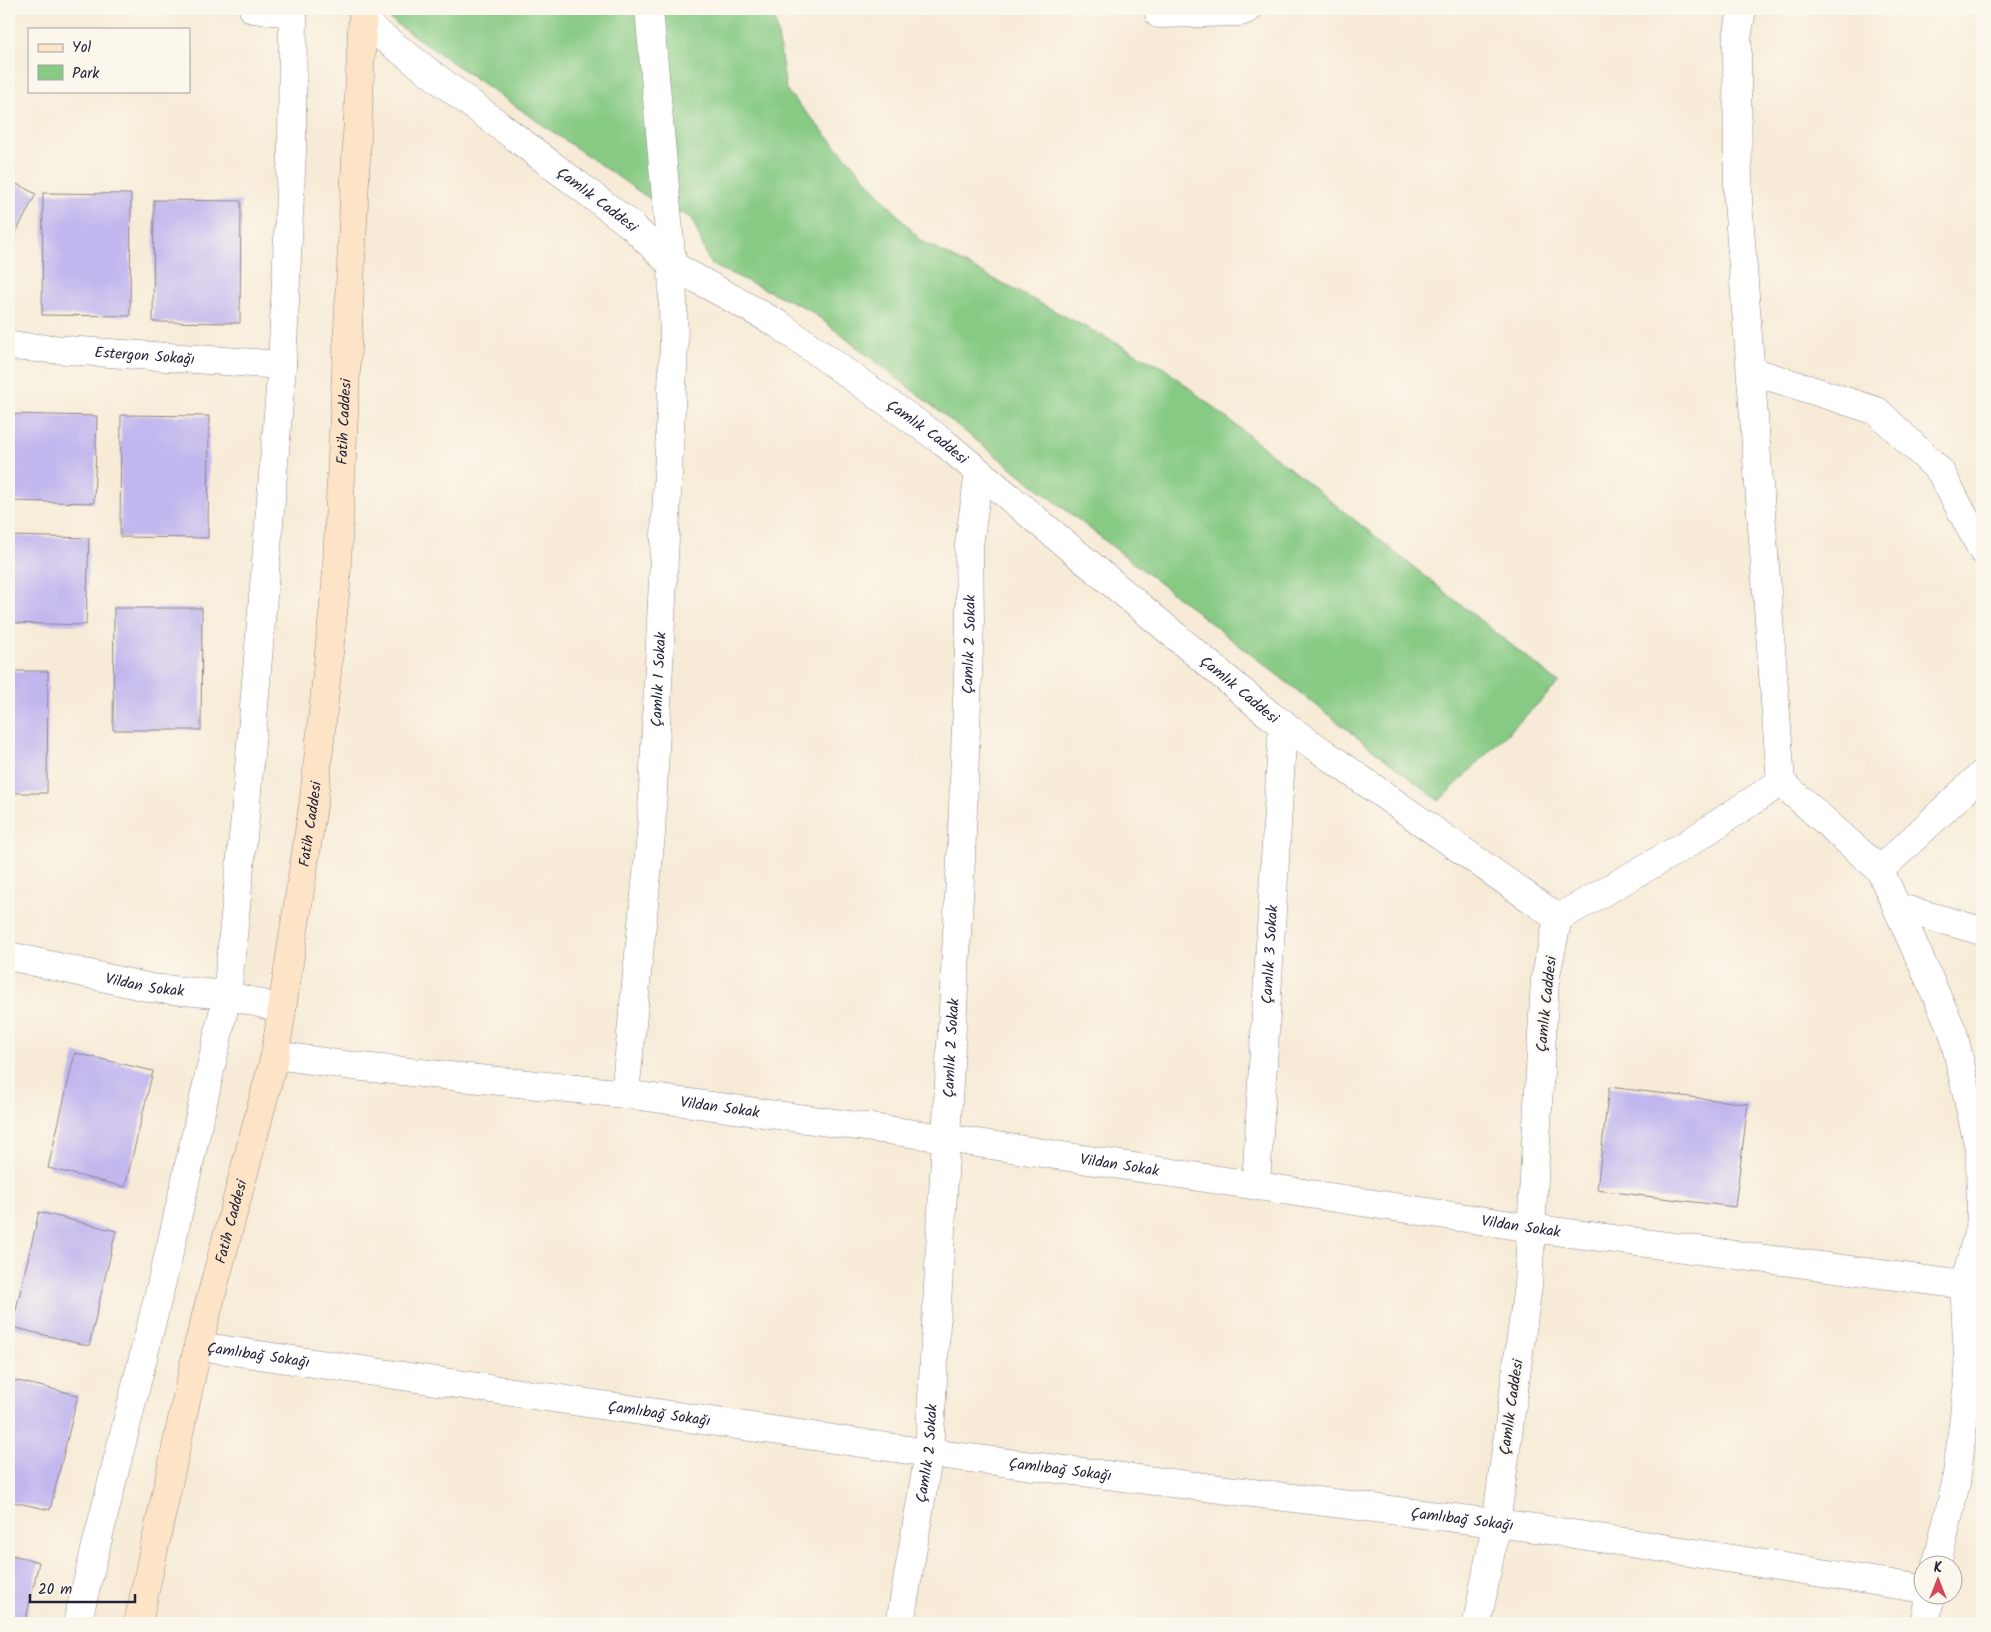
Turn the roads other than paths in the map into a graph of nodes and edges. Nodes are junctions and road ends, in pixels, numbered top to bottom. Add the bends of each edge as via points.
1 (253, 9) edge
2 (649, 9) edge
3 (1248, 9) edge
4 (1742, 9) edge
5 (293, 11) edge
6 (1159, 14) dead end
7 (363, 15) edge
8 (672, 265) junction
9 (9, 346) edge
10 (282, 365) junction
11 (1752, 371) junction
12 (979, 472) junction
13 (1982, 550) edge
14 (1283, 723) junction
15 (1982, 774) edge
16 (1781, 782) junction
17 (1880, 870) junction
18 (1897, 907) junction
19 (1558, 918) junction
20 (1982, 931) edge
21 (9, 956) edge
22 (227, 995) junction
23 (282, 1009) junction
24 (275, 1055) junction
25 (626, 1094) junction
26 (945, 1138) junction
27 (1256, 1185) junction
28 (1531, 1228) junction
29 (1964, 1284) junction
30 (198, 1346) junction
31 (928, 1453) junction
32 (1496, 1524) junction
33 (1939, 1554) edge
34 (1914, 1587) edge
35 (1929, 1604) edge
36 (77, 1623) edge
37 (138, 1623) edge
38 (900, 1623) edge
39 (1477, 1623) edge
40 (1926, 1623) edge

1 - 5 street
2 - 8 street, Çamlık 1 Sokak
3 - 6 street via 1241,12
4 - 11 street via 1737,39 1738,201
5 - 10 street via 292,151
7 - 8 street, Çamlık Caddesi via 631,225
7 - 23 main road, Fatih Caddesi via 336,585 314,799
8 - 12 street, Çamlık Caddesi via 778,324 942,441
8 - 25 street, Çamlık 1 Sokak via 674,346 651,834
9 - 10 street, Estergon Sokağı
10 - 22 street
11 - 13 street via 1877,411 1940,471
11 - 16 street
12 - 14 street, Çamlık Caddesi
12 - 26 street, Çamlık 2 Sokak via 969,545 970,622 961,860
14 - 19 street, Çamlık Caddesi
14 - 27 street, Çamlık 3 Sokak
15 - 17 street
16 - 17 street
16 - 19 street via 1684,846
17 - 18 street
18 - 20 street
18 - 29 street via 1953,1032 1980,1153 1982,1222
19 - 28 street, Çamlık Caddesi via 1546,980
21 - 22 street, Vildan Sokak via 151,988
22 - 23 street, Vildan Sokak
22 - 36 street via 172,1241
23 - 24 main road, Fatih Caddesi
24 - 25 street, Vildan Sokak
24 - 30 main road, Fatih Caddesi
25 - 26 street, Vildan Sokak
26 - 27 street, Vildan Sokak
26 - 31 street, Çamlık 2 Sokak
27 - 28 street, Vildan Sokak
28 - 29 street, Vildan Sokak
28 - 32 street, Çamlık Caddesi via 1528,1284
29 - 33 street via 1968,1374 1956,1483
30 - 31 street, Çamlıbağ Sokağı
30 - 37 main road, Fatih Caddesi
31 - 32 street, Çamlıbağ Sokağı
31 - 38 street, Çamlık 2 Sokak
32 - 34 street, Çamlıbağ Sokağı
32 - 39 street, Çamlık Caddesi
35 - 40 street

